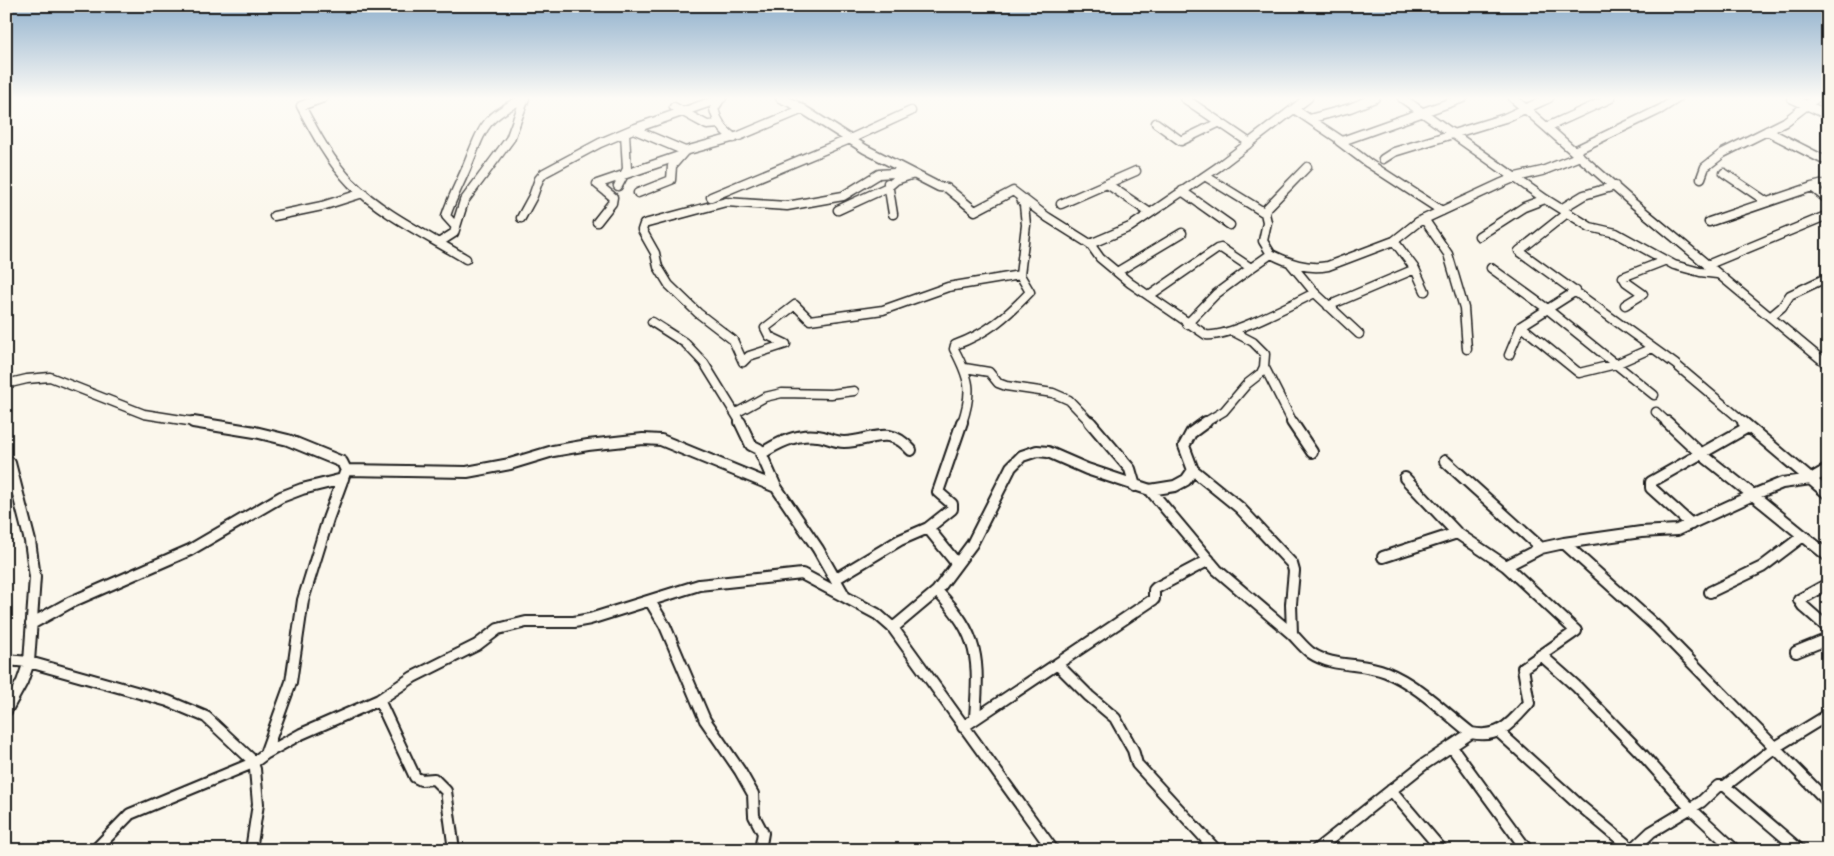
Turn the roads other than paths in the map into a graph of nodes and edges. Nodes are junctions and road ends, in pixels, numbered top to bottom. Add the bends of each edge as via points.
1 (318, 138) edge
2 (476, 138) edge
3 (510, 138) edge
4 (613, 138) edge
5 (625, 138) edge
6 (651, 138) edge
7 (734, 138) edge
8 (847, 138) edge
9 (853, 138) edge
10 (1242, 138) edge
11 (1257, 138) edge
12 (1335, 138) edge
13 (1353, 138) edge
14 (1442, 138) edge
15 (1456, 138) edge
16 (1560, 138) edge
17 (1606, 138) edge
18 (1756, 138) edge
19 (1780, 138) edge
20 (850, 140) junction
21 (1339, 141) junction
22 (1250, 143) junction
23 (1577, 153) junction
24 (682, 154) junction
25 (1383, 159) dead end
26 (1826, 159) edge
27 (1307, 168) dead end
28 (1136, 171) dead end
29 (888, 172) junction
30 (912, 173) junction
31 (1724, 173) dead end
32 (624, 176) junction
33 (1205, 176) junction
34 (1516, 177) junction
35 (1701, 178) dead end
36 (1828, 183) edge
37 (1107, 184) junction
38 (618, 186) dead end
39 (1614, 186) junction
40 (888, 187) junction
41 (1812, 187) junction
42 (1182, 191) junction
43 (363, 193) junction
44 (638, 193) dead end
45 (1018, 194) junction
46 (711, 197) dead end
47 (1545, 199) junction
48 (1828, 200) edge
49 (1767, 202) junction
50 (1061, 204) dead end
51 (838, 210) dead end
52 (1564, 211) junction
53 (1442, 212) junction
54 (1150, 213) junction
55 (1265, 213) junction
56 (893, 214) dead end
57 (1828, 215) edge
58 (274, 216) dead end
59 (521, 218) dead end
60 (1424, 219) junction
61 (598, 222) dead end
62 (1709, 222) dead end
63 (1230, 225) dead end
64 (456, 227) junction
65 (1182, 233) dead end
66 (1479, 236) dead end
67 (1394, 241) junction
68 (440, 242) junction
69 (1090, 244) junction
70 (1271, 254) junction
71 (466, 259) dead end
72 (1664, 261) junction
73 (1291, 264) junction
74 (1707, 265) junction
75 (1251, 268) junction
76 (1491, 268) dead end
77 (1414, 269) junction
78 (1117, 272) junction
79 (1718, 274) junction
80 (1020, 276) junction
81 (1828, 277) edge
82 (1425, 291) dead end
83 (1576, 291) junction
84 (1315, 294) junction
85 (1149, 296) junction
86 (1625, 305) dead end
87 (1328, 306) junction
88 (1546, 308) junction
89 (1770, 317) junction
90 (652, 322) dead end
91 (1187, 324) junction
92 (1520, 326) junction
93 (1232, 331) junction
94 (1359, 334) dead end
95 (1652, 348) junction
96 (1467, 349) dead end
97 (1509, 355) dead end
98 (1825, 360) edge
99 (1616, 364) junction
100 (965, 368) junction
101 (1265, 368) junction
102 (6, 384) edge
103 (854, 391) dead end
104 (1654, 395) dead end
105 (1656, 412) dead end
106 (736, 413) junction
107 (1748, 427) junction
108 (912, 450) dead end
109 (1312, 452) dead end
110 (1700, 453) junction
111 (761, 454) junction
112 (6, 460) edge
113 (1445, 461) dead end
114 (1828, 469) edge
115 (1193, 470) junction
116 (344, 474) junction
117 (1405, 478) dead end
118 (1811, 480) junction
119 (1135, 486) junction
120 (776, 487) junction
121 (8, 489) dead end
122 (1150, 490) junction
123 (1828, 494) edge
124 (1752, 495) junction
125 (6, 505) edge
126 (1690, 524) junction
127 (928, 528) junction
128 (1457, 533) junction
129 (1803, 536) junction
130 (1564, 543) junction
131 (1541, 548) junction
132 (1828, 556) edge
133 (1383, 557) dead end
134 (1209, 560) junction
135 (957, 564) junction
136 (1506, 566) junction
137 (835, 578) junction
138 (1828, 584) edge
139 (937, 591) junction
140 (1710, 592) dead end
141 (844, 595) junction
142 (650, 601) junction
143 (31, 624) junction
144 (893, 628) junction
145 (1828, 628) edge
146 (1292, 634) junction
147 (1828, 639) edge
148 (1796, 652) dead end
149 (1540, 655) junction
150 (6, 660) edge
151 (29, 662) junction
152 (1057, 664) junction
153 (379, 700) junction
154 (6, 711) edge
155 (1828, 716) edge
156 (975, 718) junction
157 (963, 727) junction
158 (1499, 732) junction
159 (1470, 733) junction
160 (1451, 746) junction
161 (1774, 748) junction
162 (265, 754) junction
163 (253, 763) junction
164 (1725, 786) junction
165 (1391, 790) junction
166 (1828, 802) edge
167 (1690, 808) junction
168 (95, 850) edge
169 (251, 850) edge
170 (454, 850) edge
171 (760, 850) edge
172 (1053, 850) edge
173 (1216, 850) edge
174 (1316, 850) edge
175 (1442, 850) edge
176 (1527, 850) edge
177 (1632, 850) edge
178 (1735, 850) edge
179 (1800, 850) edge

1 - 43 street via 334,163
2 - 64 street via 446,216
3 - 64 street via 464,201
4 - 59 street via 538,178
5 - 32 street via 627,169
6 - 24 street
7 - 24 street
8 - 20 street
9 - 20 street
10 - 22 street
11 - 22 street
12 - 21 street
13 - 21 street
14 - 25 street via 1394,152
15 - 34 street
16 - 23 street
17 - 23 street
18 - 35 street via 1724,152 1705,167
19 - 26 street
20 - 30 street
20 - 46 street
21 - 53 street
22 - 33 street
23 - 34 street via 1542,171
23 - 39 street
24 - 32 street
24 - 44 street via 672,166 671,180
27 - 55 street via 1271,202
28 - 37 street
29 - 30 street
29 - 40 street
29 - 80 street via 864,182 846,196 786,206 726,202 644,224 642,230 669,285 698,314 733,340 743,362 749,356 786,344 769,336 765,328 794,304 810,320 899,306 958,284
30 - 40 street
30 - 45 street via 947,188 975,211 1013,191
31 - 49 street
32 - 38 street
32 - 61 street via 597,184 613,197
33 - 42 street
33 - 55 street
34 - 47 street
34 - 53 street
36 - 41 street
37 - 50 street
37 - 54 street
39 - 52 street via 1584,195
39 - 74 street
40 - 51 street
40 - 56 street
41 - 48 street
41 - 49 street
42 - 54 street
42 - 63 street
43 - 58 street
43 - 68 street
45 - 69 street
45 - 80 street via 1024,205 1028,237
47 - 52 street
47 - 66 street via 1524,207
49 - 62 street
52 - 72 street via 1594,229 1615,233
52 - 83 street via 1519,251
53 - 60 street
54 - 69 street via 1130,227
55 - 70 street via 1267,222 1263,241
57 - 74 street
60 - 67 street
60 - 96 street via 1448,254 1464,308
64 - 68 street via 454,233
65 - 78 street
67 - 73 street via 1322,268
67 - 77 street
68 - 71 street
69 - 78 street via 1100,258
70 - 73 street
70 - 75 street
72 - 79 street via 1683,269
72 - 86 street via 1623,277 1643,294
73 - 84 street
74 - 79 street
75 - 85 street via 1217,248
75 - 91 street via 1216,294
76 - 88 street
77 - 82 street
77 - 87 street
78 - 85 street
79 - 89 street
80 - 100 street via 1030,292 1024,300 1005,318 970,340 955,345 954,349
81 - 89 street via 1790,295
83 - 88 street
83 - 95 street
84 - 87 street
84 - 93 street
85 - 91 street
87 - 94 street
88 - 92 street
88 - 99 street
89 - 98 street
90 - 106 street via 685,343 704,363
91 - 93 street via 1206,335
92 - 97 street
92 - 99 street via 1579,373
93 - 101 street via 1265,354
95 - 99 street
95 - 107 street
99 - 104 street
100 - 119 street via 989,372 998,383 1006,386 1053,393 1069,400 1130,469
100 - 127 street via 969,402 938,492 952,504 952,509
101 - 109 street via 1295,428
101 - 115 street via 1259,377 1248,382 1229,407 1192,432 1184,443
102 - 116 street via 50,377 144,414 288,440 342,462
103 - 106 street via 777,393
105 - 110 street
106 - 111 street via 751,445
107 - 110 street via 1731,433
107 - 118 street
108 - 111 street via 900,439 886,435 858,441 832,441 811,435 781,442
110 - 124 street
110 - 126 street via 1677,464 1650,484
111 - 120 street
112 - 143 street via 10,463 30,541 35,577
113 - 131 street
114 - 118 street
115 - 122 street via 1175,486
115 - 146 street via 1240,508 1292,564
116 - 120 street via 468,472 553,451 644,439 661,440
116 - 143 street via 280,497 190,550 71,602
116 - 162 street via 303,600 291,682
117 - 128 street
118 - 123 street
118 - 124 street via 1782,484
119 - 122 street
119 - 135 street via 1048,452 1037,451 1022,456 1011,468 972,544
120 - 137 street
121 - 125 street
122 - 134 street
124 - 126 street
124 - 129 street
126 - 130 street via 1677,530
127 - 135 street
127 - 137 street via 900,540
128 - 133 street
128 - 136 street
129 - 132 street
129 - 140 street via 1762,567
130 - 131 street
130 - 161 street via 1657,627
131 - 136 street
134 - 146 street
134 - 152 street via 1156,588 1154,599 1148,604
135 - 139 street
136 - 149 street via 1576,631
137 - 141 street
138 - 145 street via 1799,600
139 - 144 street
139 - 156 street via 956,609 977,654
141 - 142 street via 802,574 699,586
141 - 144 street via 877,614
142 - 153 street via 574,622 526,622 498,629 477,645 414,677
142 - 171 street via 665,626 706,720 753,794 754,816 762,833
143 - 151 street
144 - 157 street
146 - 159 street via 1311,653 1323,659 1367,665 1387,672
147 - 148 street
149 - 158 street via 1523,668 1529,702
149 - 167 street via 1577,686
150 - 151 street
151 - 154 street
151 - 163 street via 168,701 206,717
152 - 156 street
152 - 173 street via 1115,718 1134,750 1137,764
153 - 162 street via 301,734
153 - 170 street via 415,776 421,780 434,779 446,791
155 - 161 street
156 - 157 street
157 - 172 street
158 - 159 street
158 - 177 street
159 - 160 street
160 - 165 street
160 - 176 street
161 - 164 street
161 - 166 street
162 - 163 street
163 - 168 street via 130,814
163 - 169 street via 259,786
164 - 167 street via 1718,786
164 - 179 street
165 - 174 street
165 - 175 street
167 - 177 street via 1651,832
167 - 178 street

